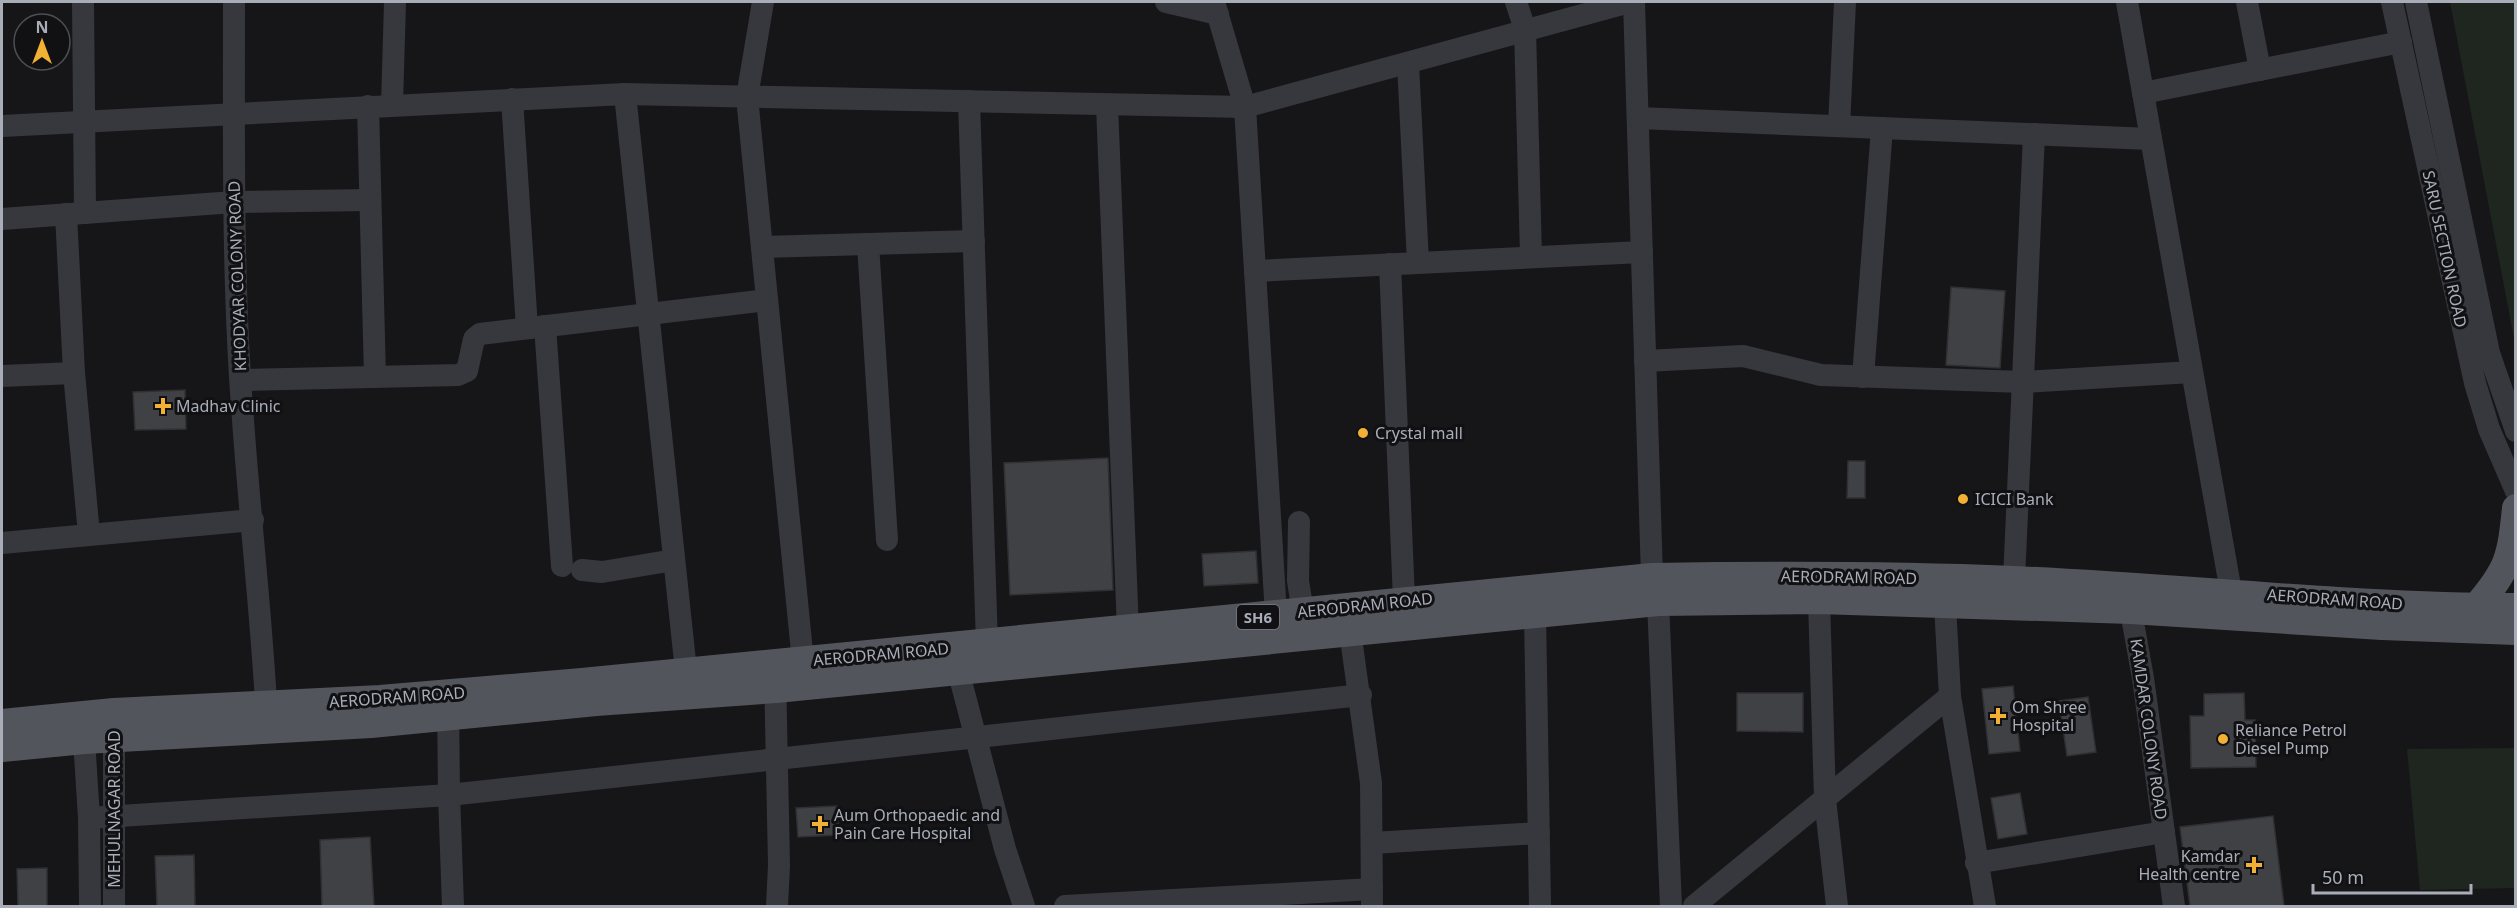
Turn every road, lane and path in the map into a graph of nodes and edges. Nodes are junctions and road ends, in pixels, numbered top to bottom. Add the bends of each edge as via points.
1 (83, 2) edge
2 (234, 2) edge
3 (395, 2) edge
4 (763, 2) edge
5 (1166, 2) edge
6 (1516, 2) edge
7 (1632, 2) edge
8 (1845, 2) edge
9 (2127, 2) edge
10 (2247, 2) edge
11 (2392, 2) edge
12 (2416, 2) edge
13 (1216, 8) edge
14 (1525, 29) junction
15 (2401, 42) junction
16 (1408, 64) junction
17 (2260, 70) junction
18 (2143, 93) junction
19 (625, 94) junction
20 (747, 96) junction
21 (512, 99) junction
22 (969, 101) junction
23 (392, 105) junction
24 (1107, 105) junction
25 (368, 106) junction
26 (1245, 107) junction
27 (234, 112) junction
28 (1638, 118) junction
29 (84, 122) junction
30 (2, 126) edge
31 (1839, 126) junction
32 (1882, 128) junction
33 (2034, 134) junction
34 (2151, 139) junction
35 (369, 200) junction
36 (234, 202) junction
37 (75, 213) junction
38 (2, 219) edge
39 (974, 241) junction
40 (868, 244) junction
41 (762, 248) junction
42 (1642, 252) junction
43 (1530, 257) junction
44 (1418, 262) junction
45 (1390, 264) junction
46 (1255, 271) junction
47 (767, 300) junction
48 (648, 312) junction
49 (536, 327) junction
50 (1645, 361) junction
51 (2192, 372) junction
52 (74, 373) junction
53 (2, 376) edge
54 (375, 377) junction
55 (1863, 377) junction
56 (241, 380) junction
57 (2023, 382) junction
58 (2516, 431) edge
59 (2516, 491) edge
60 (2516, 508) edge
61 (253, 520) junction
62 (1299, 522) dead end
63 (89, 534) junction
64 (887, 540) dead end
65 (2, 543) edge
66 (674, 560) junction
67 (2014, 580) junction
68 (1655, 589) junction
69 (2231, 592) junction
70 (2129, 599) junction
71 (1404, 600) junction
72 (1820, 600) junction
73 (1945, 605) junction
74 (2476, 607) junction
75 (2516, 608) edge
76 (1289, 613) junction
77 (1535, 613) junction
78 (1128, 630) junction
79 (1350, 631) junction
80 (2516, 631) edge
81 (987, 644) junction
82 (803, 662) junction
83 (958, 670) junction
84 (686, 671) junction
85 (775, 677) junction
86 (1361, 695) junction
87 (1950, 696) junction
88 (448, 705) junction
89 (267, 718) junction
90 (2, 723) edge
91 (114, 725) junction
92 (83, 728) junction
93 (975, 738) junction
94 (2, 748) edge
95 (777, 759) junction
96 (448, 795) junction
97 (1825, 799) junction
98 (116, 816) junction
99 (89, 818) junction
100 (2164, 832) junction
101 (1539, 833) junction
102 (1371, 843) junction
103 (1976, 863) junction
104 (1372, 898) edge
105 (90, 906) edge
106 (114, 906) edge
107 (453, 906) edge
108 (777, 906) edge
109 (1024, 906) edge
110 (1065, 906) edge
111 (1540, 906) edge
112 (1671, 906) edge
113 (1694, 906) edge
114 (1837, 906) edge
115 (1985, 906) edge
116 (2174, 906) edge

1 - 29 street
2 - 27 street, KHODYAR COLONY ROAD
3 - 23 street
4 - 20 street
5 - 13 street
6 - 14 street
7 - 14 street
7 - 28 street
8 - 31 street
9 - 18 street
10 - 17 street
11 - 15 street, SARU SECTION ROAD
12 - 58 street, SARU SECTION ROAD via 2489,354
13 - 26 street
14 - 16 street
14 - 43 street
15 - 17 street
15 - 59 street, SARU SECTION ROAD via 2475,383 2489,429
16 - 26 street
16 - 44 street
17 - 18 street
18 - 34 street
19 - 20 street
19 - 21 street
19 - 48 street
20 - 22 street
20 - 41 street
21 - 23 street
21 - 49 street
22 - 24 street
22 - 39 street
23 - 25 street
24 - 26 street
24 - 78 street
25 - 27 street
25 - 35 street
26 - 46 street
27 - 29 street
27 - 36 street, KHODYAR COLONY ROAD
28 - 31 street
28 - 42 street
29 - 30 street
29 - 37 street
31 - 32 street
32 - 33 street
32 - 55 street
33 - 34 street
33 - 57 street
34 - 51 street
35 - 36 street
35 - 54 street
36 - 37 street
36 - 56 street, KHODYAR COLONY ROAD
37 - 38 street
37 - 52 street
39 - 40 street
39 - 81 street
40 - 41 street
40 - 64 street
41 - 47 street
42 - 43 street
42 - 50 street
43 - 44 street
44 - 45 street
45 - 46 street
45 - 71 street
46 - 76 street
47 - 48 street
47 - 82 street
48 - 49 street
48 - 66 street
49 - 54 street via 480,334 474,339 467,370 458,375
49 - 66 street via 572,568 602,572
50 - 55 street via 1743,356 1821,375
50 - 68 street
51 - 57 street
51 - 69 street
52 - 53 street
52 - 63 street
54 - 56 street
55 - 57 street
56 - 61 street, KHODYAR COLONY ROAD
57 - 67 street
60 - 74 main road via 2506,568
61 - 63 street
61 - 89 street, KHODYAR COLONY ROAD
62 - 76 street via 1298,581
63 - 65 street
66 - 84 street
67 - 68 main road, AERODRAM ROAD / SH6 via 1808,575
67 - 70 main road, AERODRAM ROAD / SH6
68 - 71 main road, AERODRAM ROAD / SH6
68 - 72 main road, AERODRAM ROAD / SH6
68 - 77 main road, AERODRAM ROAD / SH6
68 - 112 street
69 - 70 main road, AERODRAM ROAD / SH6
69 - 74 main road, AERODRAM ROAD / SH6
70 - 73 main road, AERODRAM ROAD / SH6
70 - 80 main road, AERODRAM ROAD / SH6 via 2382,626
70 - 100 street, KAMDAR COLONY ROAD
71 - 76 main road, AERODRAM ROAD / SH6
72 - 73 main road, AERODRAM ROAD / SH6
72 - 97 street
73 - 87 street
74 - 75 main road, AERODRAM ROAD / SH6
76 - 78 main road, AERODRAM ROAD / SH6
77 - 79 main road, AERODRAM ROAD / SH6
77 - 101 street
78 - 81 main road, AERODRAM ROAD / SH6
79 - 83 main road, AERODRAM ROAD / SH6
79 - 86 street
81 - 82 main road, AERODRAM ROAD / SH6
82 - 85 main road, AERODRAM ROAD / SH6
83 - 85 main road, AERODRAM ROAD / SH6
83 - 93 street
84 - 85 main road, AERODRAM ROAD / SH6
84 - 88 main road, AERODRAM ROAD / SH6
85 - 88 main road, AERODRAM ROAD / SH6 via 596,702
85 - 95 street
86 - 93 street
86 - 102 street via 1371,783
87 - 97 street
87 - 103 street
88 - 89 main road, AERODRAM ROAD / SH6
88 - 96 street
89 - 91 main road, AERODRAM ROAD / SH6
90 - 92 main road, AERODRAM ROAD / SH6
91 - 92 main road, AERODRAM ROAD / SH6
91 - 98 street, MEHULNAGAR ROAD
92 - 94 main road, AERODRAM ROAD / SH6
92 - 99 street, MEHULNAGAR ROAD
93 - 95 street
93 - 109 street
95 - 96 street
95 - 108 street
96 - 98 street
96 - 107 street
97 - 113 street
97 - 114 street
98 - 99 street
98 - 106 street, MEHULNAGAR ROAD
99 - 105 street, MEHULNAGAR ROAD
100 - 103 street
100 - 116 street, KAMDAR COLONY ROAD
101 - 102 street
101 - 111 street
102 - 104 street
103 - 115 street
104 - 110 street

